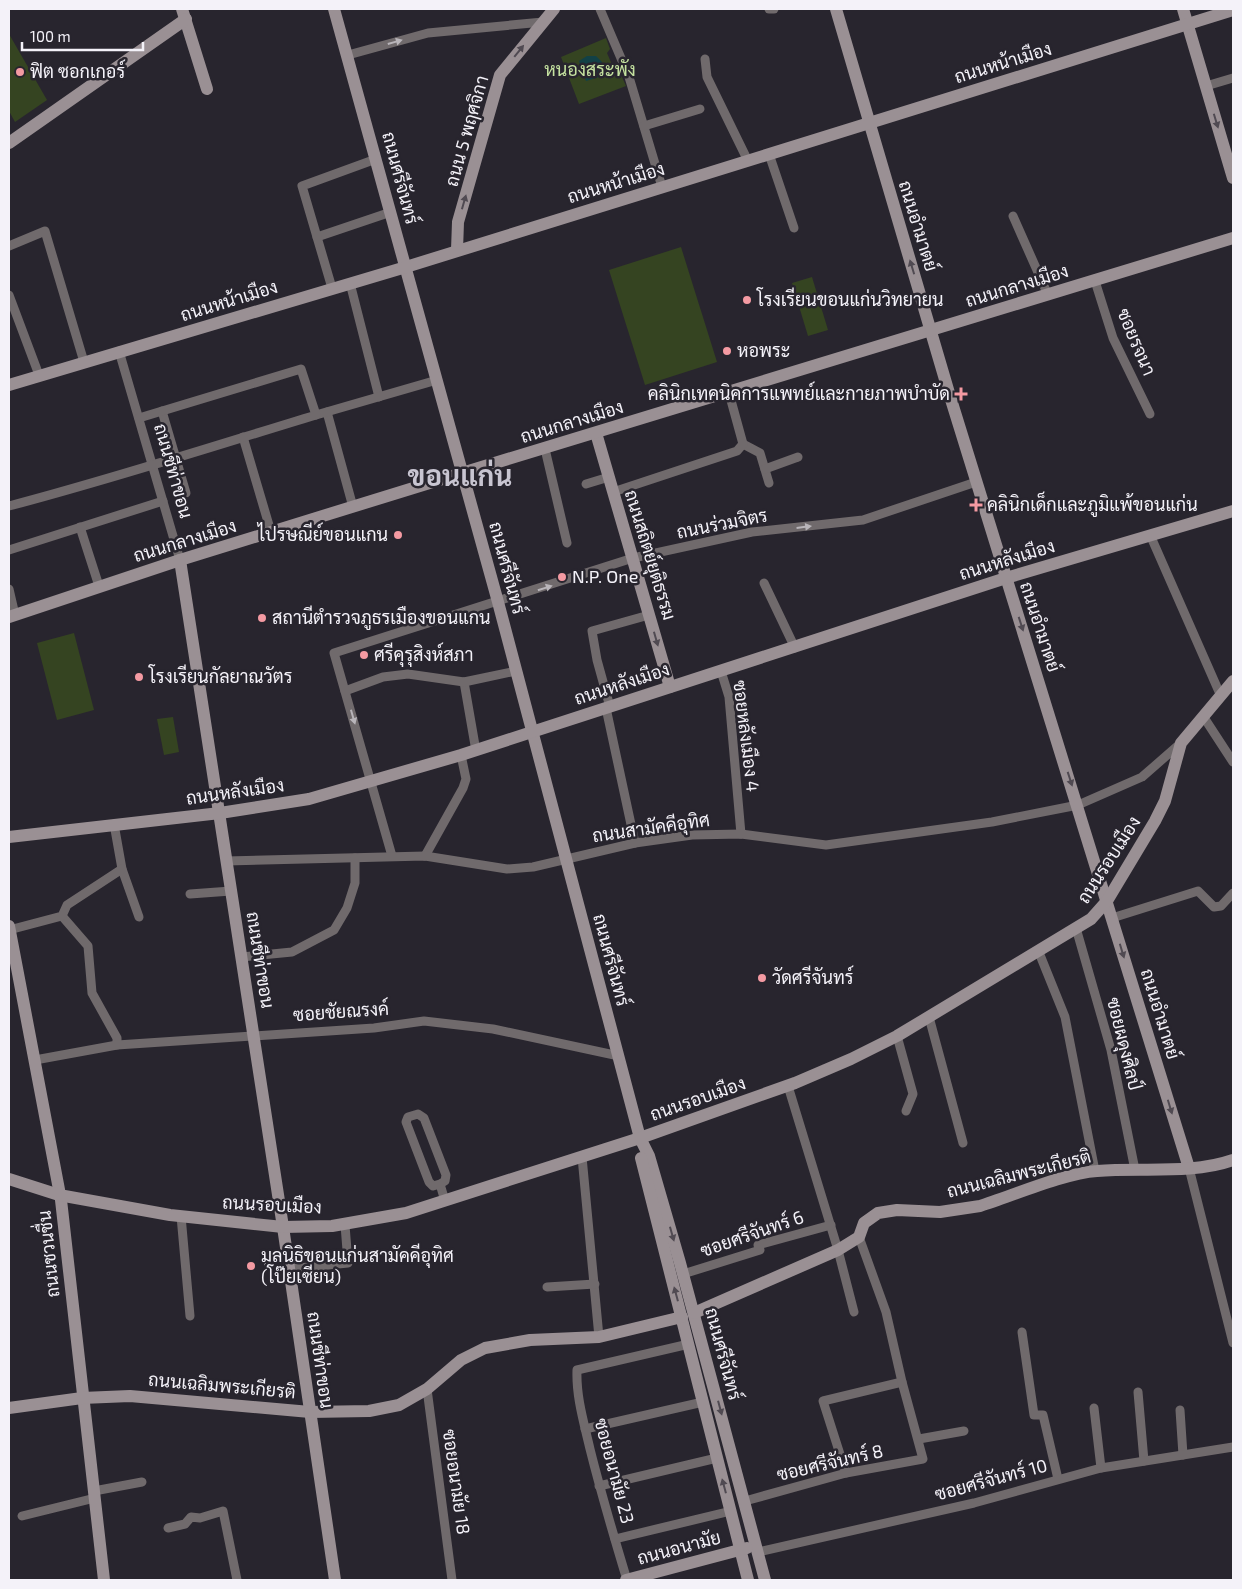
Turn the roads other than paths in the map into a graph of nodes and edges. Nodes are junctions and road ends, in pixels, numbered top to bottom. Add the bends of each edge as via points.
1 (334, 9) edge
2 (554, 9) edge
3 (600, 9) edge
4 (769, 9) edge
5 (774, 9) edge
6 (836, 9) edge
7 (1183, 9) edge
8 (1233, 10) edge
9 (184, 14) edge
10 (543, 22) junction
11 (1187, 24) junction
12 (348, 55) junction
13 (705, 59) dead end
14 (1233, 78) edge
15 (1206, 86) junction
16 (206, 89) dead end
17 (700, 109) dead end
18 (868, 123) junction
19 (644, 126) junction
20 (9, 143) edge
21 (769, 154) junction
22 (376, 159) junction
23 (748, 160) junction
24 (1233, 178) edge
25 (662, 187) junction
26 (391, 212) junction
27 (1013, 216) dead end
28 (794, 228) dead end
29 (317, 237) junction
30 (1233, 238) edge
31 (9, 246) edge
32 (457, 250) junction
33 (406, 267) junction
34 (1095, 281) junction
35 (350, 282) junction
36 (332, 288) junction
37 (9, 295) edge
38 (1048, 296) junction
39 (931, 330) junction
40 (119, 352) junction
41 (84, 362) junction
42 (39, 376) junction
43 (436, 380) junction
44 (9, 385) edge
45 (729, 393) junction
46 (379, 397) junction
47 (162, 411) junction
48 (327, 412) junction
49 (1150, 414) dead end
50 (316, 415) junction
51 (139, 418) junction
52 (596, 433) junction
53 (243, 437) junction
54 (743, 444) junction
55 (545, 449) junction
56 (798, 457) dead end
57 (176, 458) junction
58 (153, 464) junction
59 (765, 469) junction
60 (462, 473) junction
61 (608, 477) junction
62 (976, 482) junction
63 (769, 483) dead end
64 (586, 484) dead end
65 (186, 492) dead end
66 (613, 492) junction
67 (163, 500) junction
68 (9, 506) edge
69 (353, 507) junction
70 (1233, 511) edge
71 (80, 527) junction
72 (271, 532) junction
73 (1151, 536) junction
74 (567, 542) dead end
75 (9, 550) edge
76 (633, 558) junction
77 (180, 560) junction
78 (1006, 578) junction
79 (764, 583) dead end
80 (99, 586) junction
81 (9, 589) edge
82 (498, 602) junction
83 (649, 615) junction
84 (12, 616) edge
85 (794, 648) junction
86 (516, 671) junction
87 (721, 671) junction
88 (1233, 681) edge
89 (464, 682) junction
90 (670, 687) junction
91 (346, 691) junction
92 (1220, 694) junction
93 (608, 707) junction
94 (1203, 716) junction
95 (532, 731) junction
96 (1182, 743) junction
97 (476, 751) junction
98 (461, 755) junction
99 (1233, 762) edge
100 (371, 782) junction
101 (1078, 805) junction
102 (220, 813) junction
103 (114, 824) junction
104 (741, 834) junction
105 (9, 837) edge
106 (635, 843) junction
107 (392, 856) junction
108 (425, 856) junction
109 (355, 858) junction
110 (566, 858) junction
111 (226, 860) junction
112 (122, 869) junction
113 (231, 891) junction
114 (190, 894) dead end
115 (1233, 894) edge
116 (1107, 901) junction
117 (62, 916) junction
118 (139, 917) dead end
119 (1112, 918) junction
120 (1076, 928) junction
121 (9, 933) edge
122 (1038, 950) junction
123 (242, 957) junction
124 (928, 1017) junction
125 (254, 1035) junction
126 (897, 1036) junction
127 (117, 1045) junction
128 (619, 1056) junction
129 (35, 1060) junction
130 (788, 1086) junction
131 (906, 1111) dead end
132 (640, 1138) junction
133 (963, 1143) dead end
134 (582, 1157) junction
135 (1233, 1160) edge
136 (1189, 1168) junction
137 (1135, 1170) junction
138 (1095, 1171) junction
139 (9, 1179) edge
140 (440, 1184) junction
141 (59, 1194) junction
142 (444, 1201) junction
143 (181, 1216) junction
144 (344, 1224) junction
145 (831, 1225) junction
146 (283, 1227) junction
147 (859, 1237) junction
148 (838, 1250) junction
149 (289, 1269) junction
150 (683, 1274) junction
151 (595, 1284) junction
152 (547, 1287) dead end
153 (854, 1312) dead end
154 (688, 1315) junction
155 (190, 1316) dead end
156 (1022, 1332) dead end
157 (600, 1337) junction
158 (1233, 1343) edge
159 (689, 1344) junction
160 (902, 1382) junction
161 (713, 1384) junction
162 (699, 1387) junction
163 (426, 1389) junction
164 (1138, 1392) dead end
165 (82, 1398) junction
166 (703, 1402) junction
167 (9, 1408) edge
168 (1094, 1408) dead end
169 (1180, 1410) dead end
170 (310, 1412) junction
171 (585, 1429) junction
172 (964, 1431) dead end
173 (919, 1438) junction
174 (1233, 1447) edge
175 (1183, 1455) junction
176 (717, 1458) junction
177 (1144, 1461) junction
178 (1101, 1468) junction
179 (846, 1473) junction
180 (1058, 1479) junction
181 (142, 1482) dead end
182 (599, 1486) junction
183 (94, 1494) junction
184 (745, 1501) junction
185 (731, 1511) junction
186 (22, 1516) dead end
187 (168, 1528) dead end
188 (615, 1539) junction
189 (757, 1549) junction
190 (740, 1550) junction
191 (234, 1579) edge
192 (104, 1580) edge
193 (335, 1580) edge
194 (452, 1580) edge
195 (627, 1580) edge
196 (748, 1580) edge
197 (765, 1580) edge

1 - 12 street, ถนนศรีจันทร์
2 - 10 street, ถนน 5 พฤศจิกา
3 - 19 street via 629,77
4 - 5 street
6 - 18 street, ถนนอำมาตย์
7 - 11 street
8 - 11 street, ถนนหน้าเมือง
9 - 16 street
9 - 20 street
12 -> 10 street via 428,33
32 -> 10 street, ถนน 5 พฤศจิกา via 458,222 500,75
11 - 15 street
11 - 18 street, ถนนหน้าเมือง
12 - 22 street, ถนนศรีจันทร์
13 - 23 street via 708,77
14 - 15 street
15 -> 24 street
17 - 19 street
18 - 21 street, ถนนหน้าเมือง
39 -> 18 street, ถนนอำมาตย์
19 - 25 street
21 - 23 street, ถนนหน้าเมือง
21 - 28 street
22 - 26 street, ถนนศรีจันทร์
22 - 29 street via 302,186
23 - 25 street, ถนนหน้าเมือง
25 - 32 street, ถนนหน้าเมือง
26 - 29 street
26 - 33 street, ถนนศรีจันทร์
27 - 38 street
29 - 36 street
30 - 34 street, ถนนกลางเมือง
31 - 41 street via 46,231
32 - 33 street, ถนนหน้าเมือง
33 - 35 street, ถนนหน้าเมือง
33 - 43 street, ถนนศรีจันทร์
34 - 38 street, ถนนกลางเมือง
34 - 49 street, ซอยรจนา via 1113,338
35 - 36 street, ถนนหน้าเมือง
35 - 46 street
36 - 40 street, ถนนหน้าเมือง
37 - 42 street
38 - 39 street, ถนนกลางเมือง
39 - 45 street, ถนนกลางเมือง
39 - 62 street, ถนนอำมาตย์
40 - 41 street, ถนนหน้าเมือง
40 - 51 street, ถนนชีท่าขอน
41 - 42 street, ถนนหน้าเมือง
42 - 44 street, ถนนหน้าเมือง
43 - 46 street
43 - 60 street, ถนนศรีจันทร์
45 - 52 street, ถนนกลางเมือง
45 - 54 street
46 - 48 street
47 - 50 street via 301,369
47 - 51 street
47 - 57 street
48 - 50 street
48 - 69 street
50 - 53 street
51 - 58 street, ถนนชีท่าขอน
52 - 55 street, ถนนกลางเมือง
52 - 61 street, ถนนสถิตย์ยุติธรรม
53 - 57 street
53 - 72 street
54 - 59 street via 760,453
54 - 66 street via 737,451
55 - 60 street, ถนนกลางเมือง
55 - 74 street
56 - 59 street
57 - 58 street
57 - 65 street
58 - 67 street, ถนนชีท่าขอน
58 - 68 street via 99,483
59 - 63 street
60 - 69 street, ถนนกลางเมือง
60 - 82 street, ถนนศรีจันทร์
61 - 64 street
61 - 66 street, ถนนสถิตย์ยุติธรรม
76 -> 62 street, ถนนร่วมจิตร via 752,532 863,520
62 - 78 street, ถนนอำมาตย์
66 - 76 street, ถนนสถิตย์ยุติธรรม
67 - 71 street
67 - 77 street, ถนนชีท่าขอน
69 - 72 street, ถนนกลางเมือง
70 - 73 street, ถนนหลังเมือง
71 - 75 street
71 - 80 street
72 - 77 street, ถนนกลางเมือง
73 - 78 street, ถนนหลังเมือง
73 - 92 street
82 -> 76 street, ถนนร่วมจิตร
76 - 83 street, ถนนสถิตย์ยุติธรรม
77 - 80 street, ถนนกลางเมือง
77 - 102 street, ถนนชีท่าขอน
78 - 85 street, ถนนหลังเมือง
78 -> 101 street, ถนนอำมาตย์
79 - 85 street
80 - 84 street, ถนนกลางเมือง
81 - 84 street
82 - 86 street, ถนนศรีจันทร์
82 - 91 street, ถนนร่วมจิตร via 334,653
83 -> 90 street, ถนนสถิตย์ยุติธรรม
83 - 93 street via 592,631
85 - 87 street, ถนนหลังเมือง
86 - 89 street
86 - 95 street, ถนนศรีจันทร์
87 - 90 street, ถนนหลังเมือง
87 - 104 street, ซอยหลังเมือง 4 via 729,697
88 - 92 street, ถนนรอบเมือง
89 - 91 street via 408,674 383,677
89 - 97 street
90 - 93 street, ถนนหลังเมือง
91 -> 100 street
92 - 94 street, ถนนรอบเมือง
93 - 95 street, ถนนหลังเมือง
93 - 106 street
94 - 96 street, ถนนรอบเมือง
94 - 99 street
95 - 97 street, ถนนหลังเมือง
95 - 110 street, ถนนศรีจันทร์
96 - 101 street, ถนนสามัคคีอุทิศ via 1142,777
96 - 116 street, ถนนรอบเมือง via 1156,821
97 - 98 street, ถนนหลังเมือง
98 - 100 street, ถนนหลังเมือง
98 - 108 street via 466,779 464,788
100 - 102 street, ถนนหลังเมือง via 309,799
100 - 107 street
101 - 104 street, ถนนสามัคคีอุทิศ via 992,822 826,845
101 - 116 street, ถนนอำมาตย์
102 - 103 street, ถนนหลังเมือง
102 - 111 street, ถนนชีท่าขอน
103 - 105 street, ถนนหลังเมือง
103 - 112 street
104 - 106 street, ถนนสามัคคีอุทิศ via 692,835
106 - 110 street, ถนนสามัคคีอุทิศ
107 - 108 street, ถนนสามัคคีอุทิศ
107 - 109 street, ถนนสามัคคีอุทิศ
108 - 110 street, ถนนสามัคคีอุทิศ via 507,869 533,867
109 - 111 street, ถนนสามัคคีอุทิศ
109 - 123 street via 355,883 347,908 334,930 292,952
110 - 128 street, ถนนศรีจันทร์
111 - 113 street, ถนนชีท่าขอน
112 - 117 street via 67,905
112 - 118 street
113 - 114 street
113 - 123 street, ถนนชีท่าขอน
115 - 119 street via 1221,906 1214,907 1198,891
116 - 119 street, ถนนอำมาตย์
116 - 120 street, ถนนรอบเมือง via 1091,919
117 - 121 street
117 - 127 street via 88,946 92,992
119 -> 136 street, ถนนอำมาตย์
120 - 122 street, ถนนรอบเมือง
120 - 137 street, ซอยผดุงศิลป์ via 1111,1050
121 - 129 street, ถนนชวนชื่น
122 - 124 street, ถนนรอบเมือง
122 - 138 street via 1064,1017
123 - 125 street, ถนนชีท่าขอน
124 - 126 street, ถนนรอบเมือง
124 - 133 street
125 - 127 street, ซอยชัยณรงค์
125 - 128 street, ซอยชัยณรงค์ via 374,1028 424,1021 493,1029
125 - 146 street, ถนนชีท่าขอน
126 - 130 street, ถนนรอบเมือง
126 - 131 street via 913,1094
127 - 129 street, ซอยชัยณรงค์
128 - 132 street, ถนนศรีจันทร์
129 - 141 street, ถนนชวนชื่น
130 - 132 street, ถนนรอบเมือง
130 - 145 street
132 - 134 street, ถนนรอบเมือง
132 -> 150 street, ถนนศรีจันทร์
154 -> 132 street, ถนนศรีจันทร์ via 642,1161
134 - 142 street, ถนนรอบเมือง
134 - 151 street
135 - 136 street, ถนนเฉลิมพระเกียรติ
136 - 137 street, ถนนเฉลิมพระเกียรติ
136 - 158 street
137 - 138 street, ถนนเฉลิมพระเกียรติ
138 - 147 street, ถนนเฉลิมพระเกียรติ via 980,1206 940,1212 878,1212 864,1223
139 - 141 street, ถนนรอบเมือง
140 - 140 street via 434,1186 429,1182 406,1122 412,1115 424,1118 446,1175
140 - 142 street
141 - 143 street, ถนนรอบเมือง
141 - 165 street, ถนนชวนชื่น
142 - 144 street, ถนนรอบเมือง via 406,1213
143 - 146 street, ถนนรอบเมือง
143 - 155 street
144 - 146 street, ถนนรอบเมือง
144 - 149 street via 348,1263
145 - 148 street
145 - 150 street, ซอยศรีจันทร์ 6 via 758,1245 760,1250
146 - 149 street, ถนนชีท่าขอน
147 - 148 street, ถนนเฉลิมพระเกียรติ
147 - 160 street via 886,1312
148 - 153 street
148 - 154 street, ถนนเฉลิมพระเกียรติ
149 - 170 street, ถนนชีท่าขอน
150 - 154 street, ถนนศรีจันทร์
151 - 152 street
151 - 157 street
154 - 157 street, ถนนเฉลิมพระเกียรติ
154 - 159 street, ถนนศรีจันทร์
154 - 161 street, ถนนศรีจันทร์
156 - 180 street via 1034,1415 1043,1415
157 - 163 street, ถนนเฉลิมพระเกียรติ via 530,1340 485,1348 460,1360
159 - 162 street, ถนนศรีจันทร์
159 - 171 street, ซอยอนามัย 23 via 577,1370 576,1390
160 - 173 street
160 - 179 street via 823,1401
161 - 162 street
161 -> 184 street, ถนนศรีจันทร์
162 - 166 street, ถนนศรีจันทร์
163 - 170 street, ถนนเฉลิมพระเกียรติ via 399,1405 369,1411
163 - 194 street, ซอยอนามัย 18
164 - 177 street
165 - 167 street, ถนนเฉลิมพระเกียรติ
165 - 170 street, ถนนเฉลิมพระเกียรติ via 130,1396
165 - 183 street, ถนนชวนชื่น
166 - 171 street
166 - 176 street, ถนนศรีจันทร์
168 - 178 street
169 - 175 street
170 - 193 street, ถนนชีท่าขอน
171 - 182 street, ซอยอนามัย 23
172 - 173 street
173 - 179 street, ซอยศรีจันทร์ 8 via 923,1459
174 - 175 street, ซอยศรีจันทร์ 10
175 - 177 street, ซอยศรีจันทร์ 10
176 - 182 street
185 -> 176 street, ถนนศรีจันทร์
177 - 178 street, ซอยศรีจันทร์ 10
178 - 180 street, ซอยศรีจันทร์ 10
179 - 184 street, ซอยศรีจันทร์ 8
180 - 189 street, ซอยศรีจันทร์ 10 via 974,1503
181 - 183 street
182 - 188 street, ซอยอนามัย 23
183 - 186 street
183 - 192 street, ถนนชวนชื่น
184 - 189 street, ถนนศรีจันทร์
185 - 188 street
185 - 190 street, ถนนศรีจันทร์
187 - 191 street via 185,1524 191,1517 200,1518 223,1511
188 - 195 street, ซอยอนามัย 23
189 - 190 street, ถนนอนามัย
189 - 197 street, ถนนศรีจันทร์
190 - 195 street, ถนนอนามัย
190 - 196 street, ถนนศรีจันทร์

